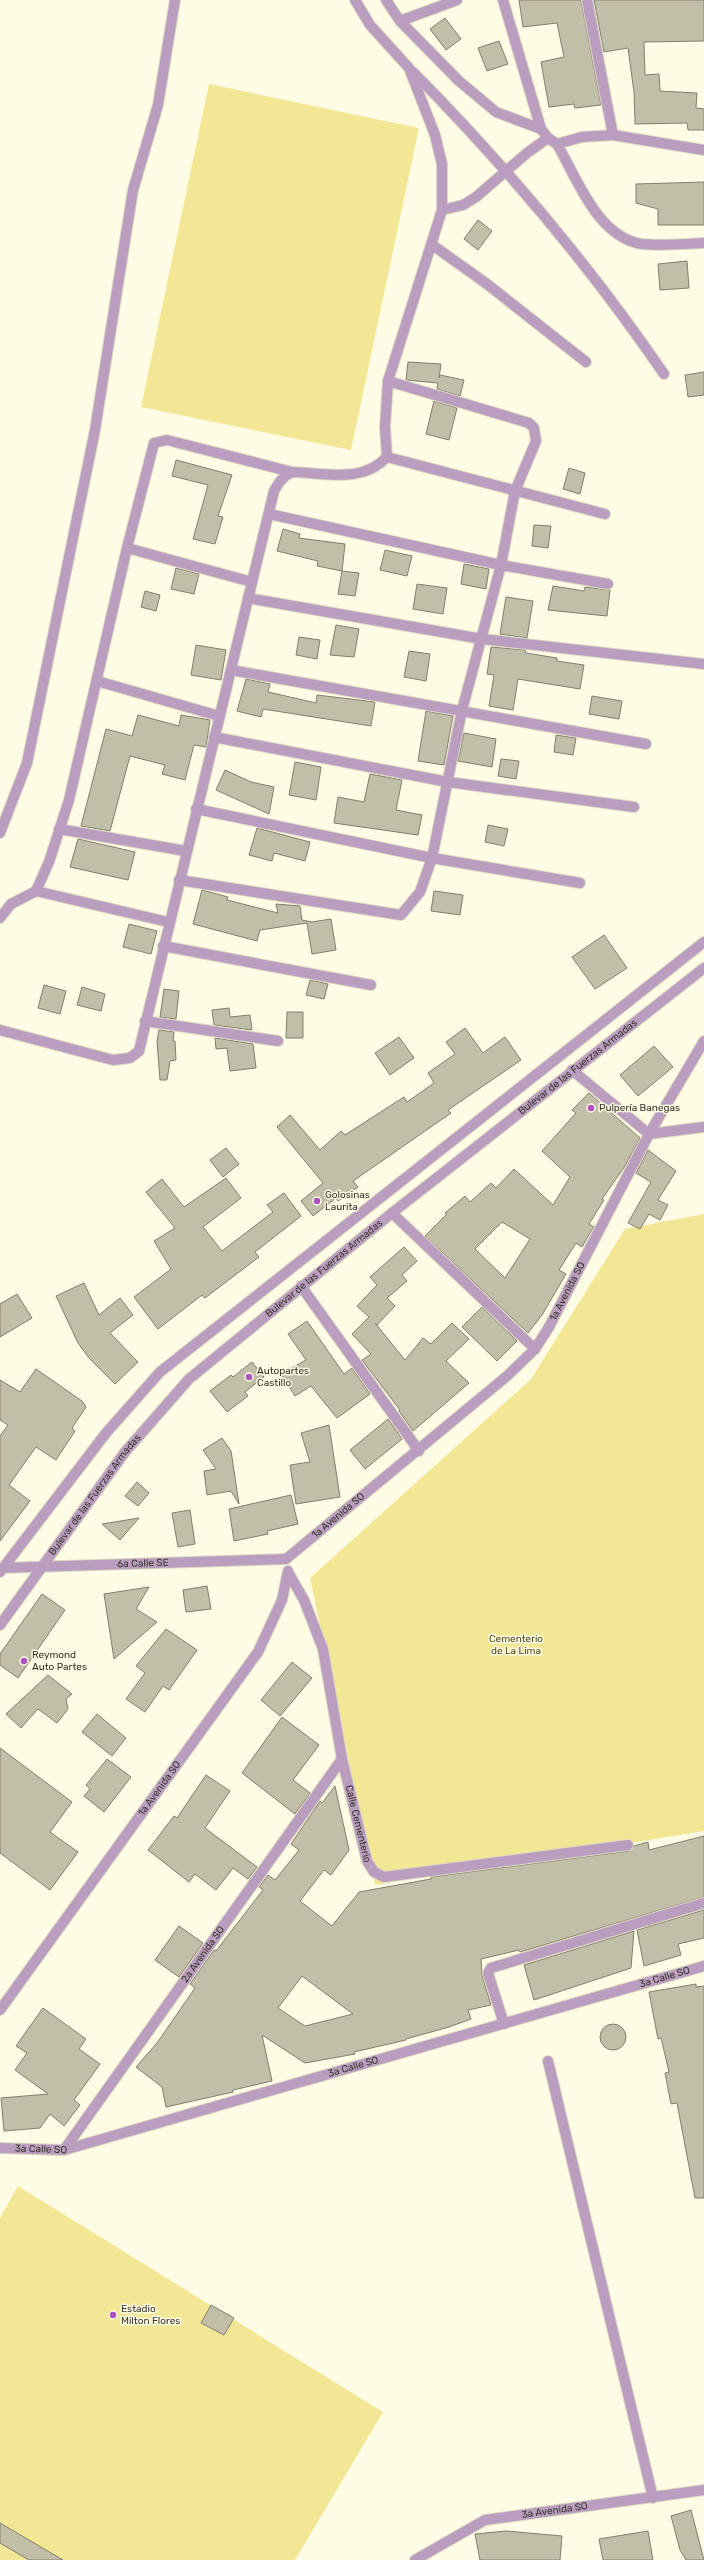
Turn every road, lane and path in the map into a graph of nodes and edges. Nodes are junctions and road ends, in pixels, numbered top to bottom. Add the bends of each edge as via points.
1 (175, 0) edge
2 (355, 0) edge
3 (386, 0) edge
4 (457, 0) edge
5 (503, 0) edge
6 (587, 0) edge
7 (400, 21) junction
8 (409, 68) junction
9 (541, 129) junction
10 (613, 135) junction
11 (548, 138) junction
12 (557, 144) junction
13 (704, 150) edge
14 (504, 172) junction
15 (442, 210) junction
16 (431, 244) junction
17 (704, 244) edge
18 (586, 362) dead end
19 (664, 374) dead end
20 (388, 381) junction
21 (387, 458) junction
22 (292, 472) junction
23 (515, 491) junction
24 (268, 514) junction
25 (605, 514) dead end
26 (127, 548) junction
27 (501, 565) junction
28 (252, 582) junction
29 (608, 584) dead end
30 (248, 598) junction
31 (482, 639) junction
32 (704, 664) edge
33 (230, 670) junction
34 (97, 681) junction
35 (462, 710) junction
36 (219, 716) junction
37 (214, 738) junction
38 (646, 744) dead end
39 (448, 782) junction
40 (634, 807) dead end
41 (196, 809) junction
42 (59, 829) junction
43 (0, 833) edge
44 (186, 852) junction
45 (432, 858) junction
46 (179, 880) junction
47 (580, 882) dead end
48 (36, 891) junction
49 (0, 918) edge
50 (168, 922) junction
51 (704, 942) edge
52 (163, 946) junction
53 (704, 968) edge
54 (371, 985) dead end
55 (145, 1021) junction
56 (0, 1030) edge
57 (278, 1041) dead end
58 (704, 1041) edge
59 (572, 1070) junction
60 (704, 1127) edge
61 (649, 1134) junction
62 (392, 1213) junction
63 (302, 1286) junction
64 (535, 1348) junction
65 (419, 1451) junction
66 (286, 1559) junction
67 (43, 1567) junction
68 (1, 1569) edge
69 (289, 1574) junction
70 (0, 1626) edge
71 (342, 1759) junction
72 (628, 1845) dead end
73 (704, 1903) edge
74 (704, 1966) edge
75 (0, 2010) edge
76 (504, 2024) junction
77 (548, 2060) dead end
78 (0, 2148) edge
79 (64, 2150) junction
80 (704, 2490) edge
81 (653, 2498) junction
82 (415, 2560) edge

1 - 43 street via 158,105 133,190 94,430 27,763
2 - 8 street via 370,25
3 - 7 street
4 - 7 street
5 - 9 street
6 - 10 street
7 - 9 street via 459,81 496,112
8 - 14 street
8 - 15 street via 436,135 442,164
9 - 11 street
10 - 12 street via 582,137
10 - 13 street
11 - 12 street
11 - 14 street
12 - 17 street via 593,207 604,223 616,233 641,244
14 - 15 street via 467,202
14 - 19 street via 535,205 620,309
15 - 16 street
16 - 18 street via 487,284
16 - 20 street
20 - 21 street via 385,426
20 - 23 street via 529,423 534,428 536,441
21 - 22 street via 362,473 345,475
21 - 23 street
22 - 24 street via 284,477 274,491
22 - 26 street via 167,440 154,443
23 - 25 street
23 - 27 street
24 - 27 street
24 - 28 street
26 - 28 street
26 - 34 street
27 - 29 street
27 - 31 street
28 - 30 street
30 - 31 street
30 - 33 street
31 - 32 street
31 - 35 street
33 - 35 street
33 - 36 street
34 - 36 street
34 - 42 street via 69,800
35 - 38 street
35 - 39 street
36 - 37 street
37 - 39 street
37 - 41 street
39 - 40 street
39 - 45 street
41 - 44 street
41 - 45 street
42 - 44 street
42 - 48 street via 49,862
44 - 46 street
45 - 46 street via 420,892 401,915
45 - 47 street
46 - 50 street
48 - 49 street via 11,904
48 - 50 street
50 - 52 street
51 - 68 street, Bulevar de las Fuerzas Armadas via 160,1372 106,1432
52 - 54 street
52 - 55 street
53 - 59 street, Bulevar de las Fuerzas Armadas
55 - 56 street via 139,1051 130,1058 113,1060
55 - 57 street
58 - 61 street, 1a Avenida SO
59 - 61 street
59 - 62 street, Bulevar de las Fuerzas Armadas
60 - 61 street
61 - 64 street, 1a Avenida SO via 549,1327
62 - 63 street, Bulevar de las Fuerzas Armadas
62 - 64 street
63 - 65 street
63 - 67 street, Bulevar de las Fuerzas Armadas via 189,1379 125,1452
64 - 65 street, 1a Avenida SO via 507,1376
65 - 66 street, 1a Avenida SO
66 - 67 street, 6a Calle SE
66 - 69 street, 1a Avenida SO
67 - 68 street, 6a Calle SE
67 - 70 street, Bulevar de las Fuerzas Armadas
69 - 71 street, Calle Cementerio via 304,1600 323,1650
69 - 75 street, 1a Avenida SO via 273,1623 258,1652
71 - 72 street, Calle Cementerio via 367,1861 374,1872 384,1877
71 - 79 street, 2a Avenida SO
73 - 76 street via 491,1968 488,1973
74 - 76 street, 3a Calle SO
76 - 79 street, 3a Calle SO
77 - 81 street
78 - 79 street, 3a Calle SO
80 - 81 street, 3a Avenida SO
81 - 82 street, 3a Avenida SO via 485,2520

